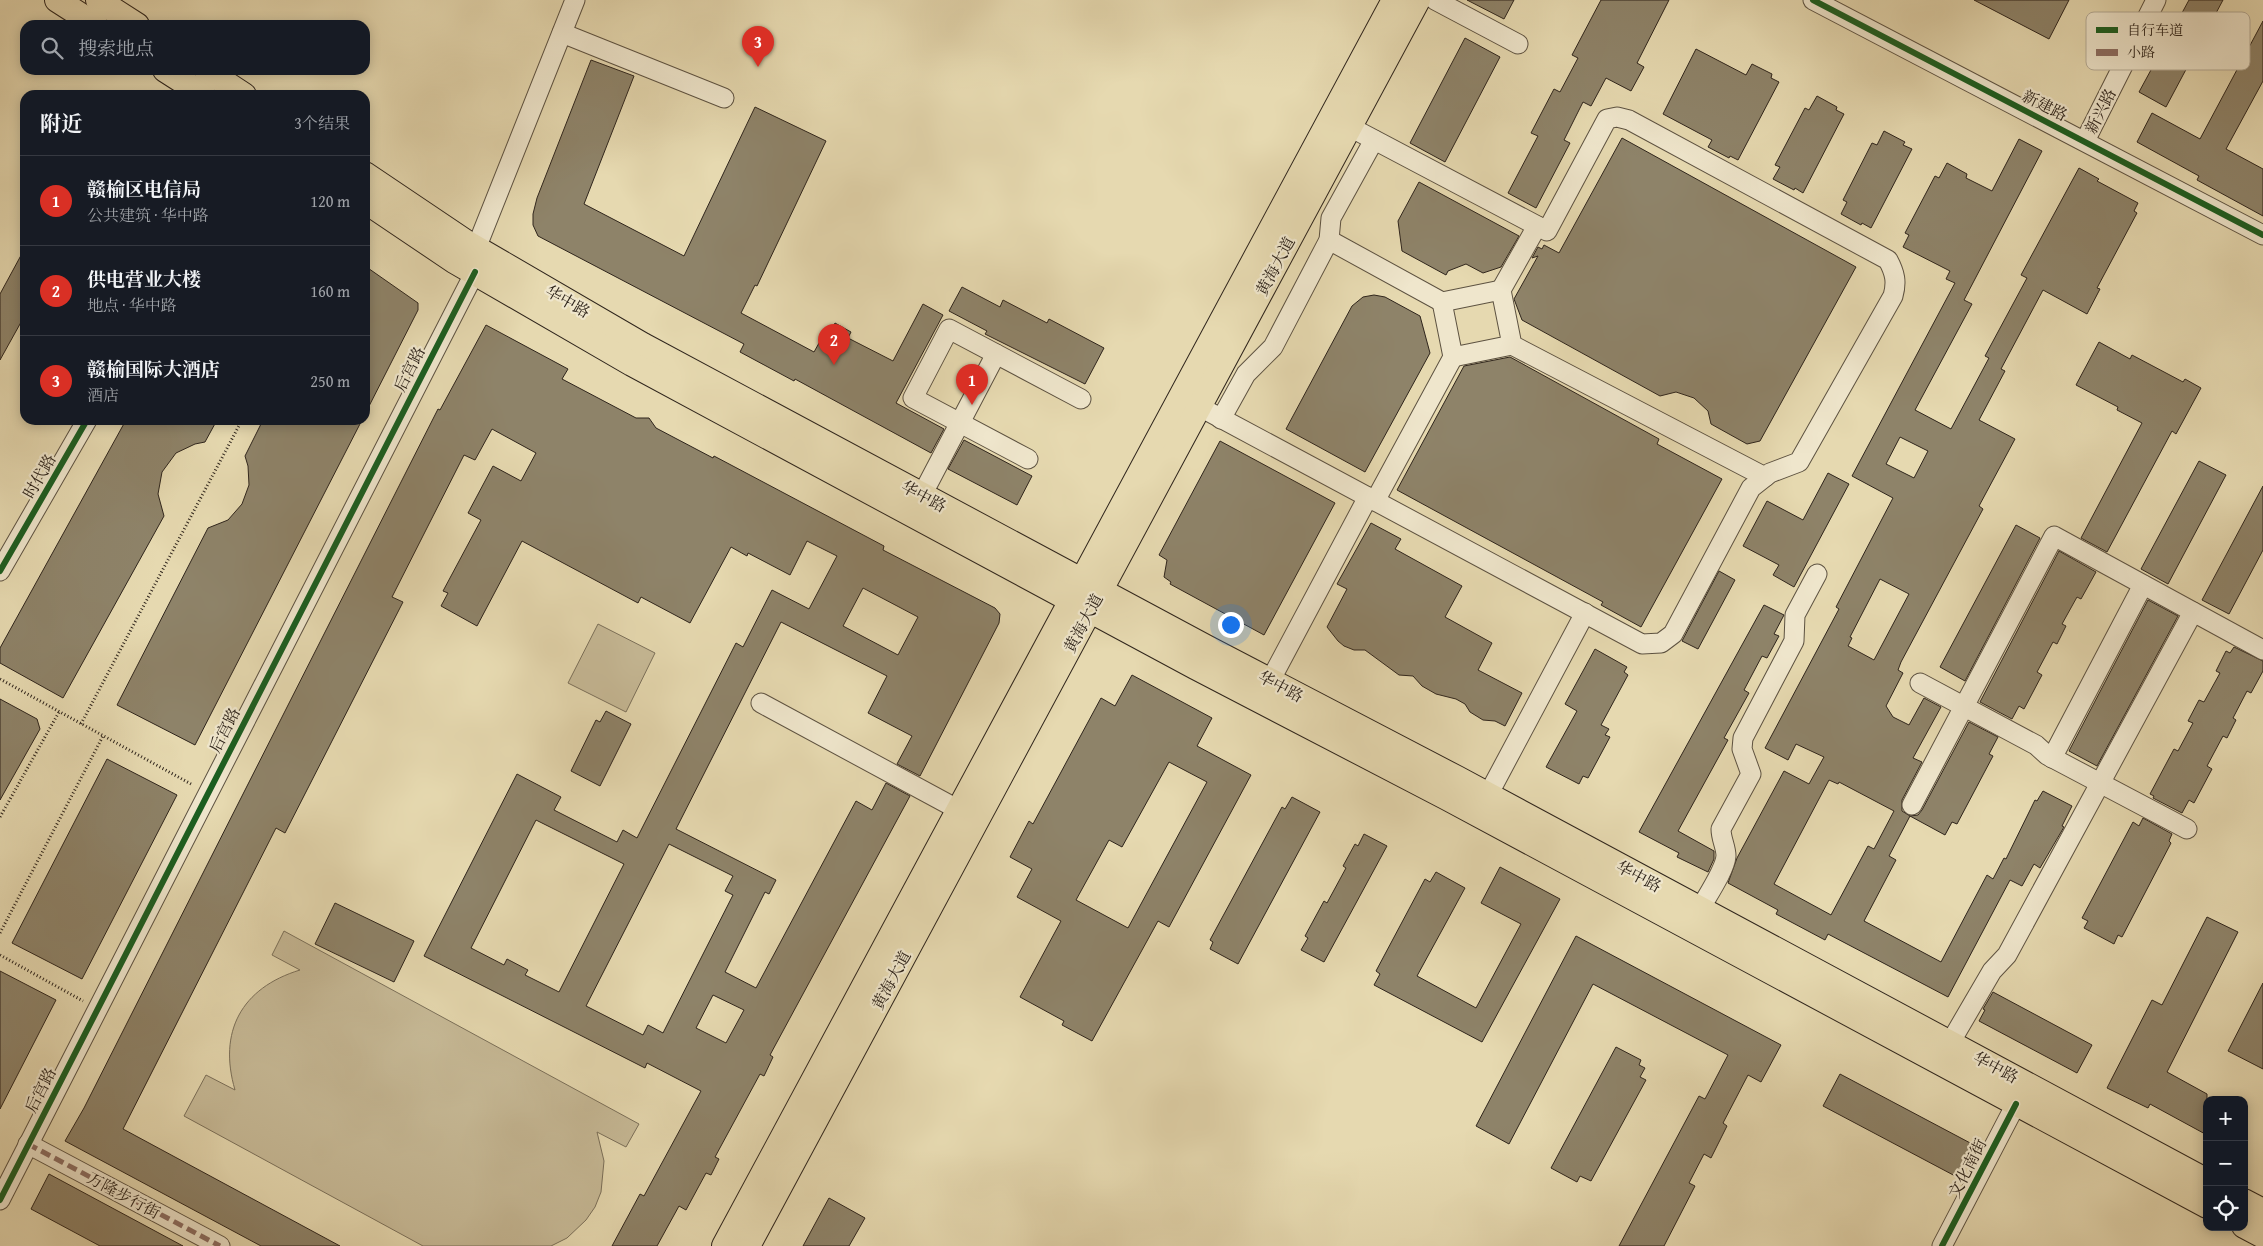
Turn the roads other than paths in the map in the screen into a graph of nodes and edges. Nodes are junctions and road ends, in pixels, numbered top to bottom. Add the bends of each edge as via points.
1 (57, 0) edge
2 (98, 0) edge
3 (576, 0) edge
4 (1394, 0) edge
5 (1418, 0) edge
6 (1435, 0) edge
7 (1813, 0) edge
8 (2156, 0) edge
9 (2150, 12) edge
10 (88, 20) edge
11 (128, 20) edge
12 (562, 33) junction
13 (1518, 44) dead end
14 (2121, 70) edge
15 (173, 75) edge
16 (214, 75) edge
17 (196, 90) edge
18 (236, 90) edge
19 (724, 98) dead end
20 (1350, 127) junction
21 (1374, 140) junction
22 (2085, 141) junction
23 (370, 178) edge
24 (370, 204) edge
25 (1537, 226) junction
26 (2263, 235) edge
27 (1329, 240) junction
28 (473, 263) junction
29 (1501, 290) junction
30 (1442, 302) junction
31 (1512, 345) junction
32 (996, 354) junction
33 (1453, 357) junction
34 (1081, 399) dead end
35 (1200, 407) junction
36 (1221, 419) junction
37 (960, 423) junction
38 (84, 425) edge
39 (1028, 459) dead end
40 (1765, 477) junction
41 (922, 495) junction
42 (1372, 499) junction
43 (0, 571) edge
44 (1817, 574) dead end
45 (2143, 585) junction
46 (1086, 596) junction
47 (2193, 612) junction
48 (1585, 613) junction
49 (2263, 650) edge
50 (1270, 681) junction
51 (1920, 683) dead end
52 (761, 703) dead end
53 (1964, 706) junction
54 (2052, 758) junction
55 (2100, 783) junction
56 (1488, 795) junction
57 (1912, 805) dead end
58 (959, 810) junction
59 (2187, 830) dead end
60 (1700, 909) junction
61 (1950, 1043) junction
62 (2016, 1104) junction
63 (28, 1144) junction
64 (2203, 1179) edge
65 (0, 1200) edge
66 (2248, 1203) edge
67 (2203, 1204) edge
68 (2263, 1211) edge
69 (2248, 1228) edge
70 (2263, 1236) edge
71 (220, 1246) edge
72 (724, 1246) edge
73 (748, 1246) edge
74 (1942, 1246) edge

1 - 10 main road
2 - 11 main road
3 - 12 street, 后宫路
4 - 46 main road, 黄海大道
5 - 20 main road, 黄海大道
6 - 13 street
7 - 22 street, 新建路
8 - 9 street, 新兴路
12 - 19 street
12 - 28 street, 后宫路
14 - 22 street, 新兴路
15 - 17 main road
16 - 18 main road
20 - 21 street
20 - 35 main road, 黄海大道
21 - 25 street
21 - 27 street via 1331,218
22 - 26 street, 新建路
23 - 28 main road, 华中路
24 - 28 main road, 华中路
25 - 29 street
25 - 40 street via 1547,231 1607,119 1617,117 1629,120 1888,260 1895,278 1893,296 1829,410 1799,462
27 - 30 street
27 - 36 street via 1273,347 1246,374
28 - 41 main road, 华中路 via 643,345
28 - 46 main road, 华中路 via 632,364
28 - 63 street, 后宫路
29 - 30 street
29 - 31 street
30 - 33 street
31 - 33 street
31 - 40 street
32 - 34 street
32 - 37 street
32 - 37 street via 949,329 913,398
33 - 42 street
35 - 36 street
35 - 46 main road, 黄海大道
36 - 42 street
37 - 39 street
37 - 41 street
38 - 43 street, 时代路
40 - 48 street via 1751,488 1673,634 1661,643 1642,644
41 - 46 main road, 华中路
42 - 48 street
42 - 50 street
44 - 60 street via 1795,615 1794,641 1743,738 1742,749 1751,774 1721,829 1726,855 1724,864
45 - 47 street
45 - 53 street via 2054,536
45 - 54 street
46 - 50 main road, 华中路
46 - 58 main road, 黄海大道
46 - 62 main road, 华中路 via 1447,798
46 - 73 main road, 黄海大道
47 - 49 street
47 - 55 street
48 - 56 street
50 - 56 main road, 华中路
51 - 53 street
52 - 58 street
53 - 54 street via 2036,745
53 - 57 street
54 - 55 street
55 - 59 street
55 - 61 street via 2007,955 1992,971
56 - 60 main road, 华中路
58 - 72 main road, 黄海大道
60 - 61 main road, 华中路
61 - 64 main road, 华中路
62 - 67 main road, 华中路
62 - 74 street, 文化南街
63 - 65 street, 后宫路
63 - 71 street, 万隆步行街
66 - 68 main road
69 - 70 main road

